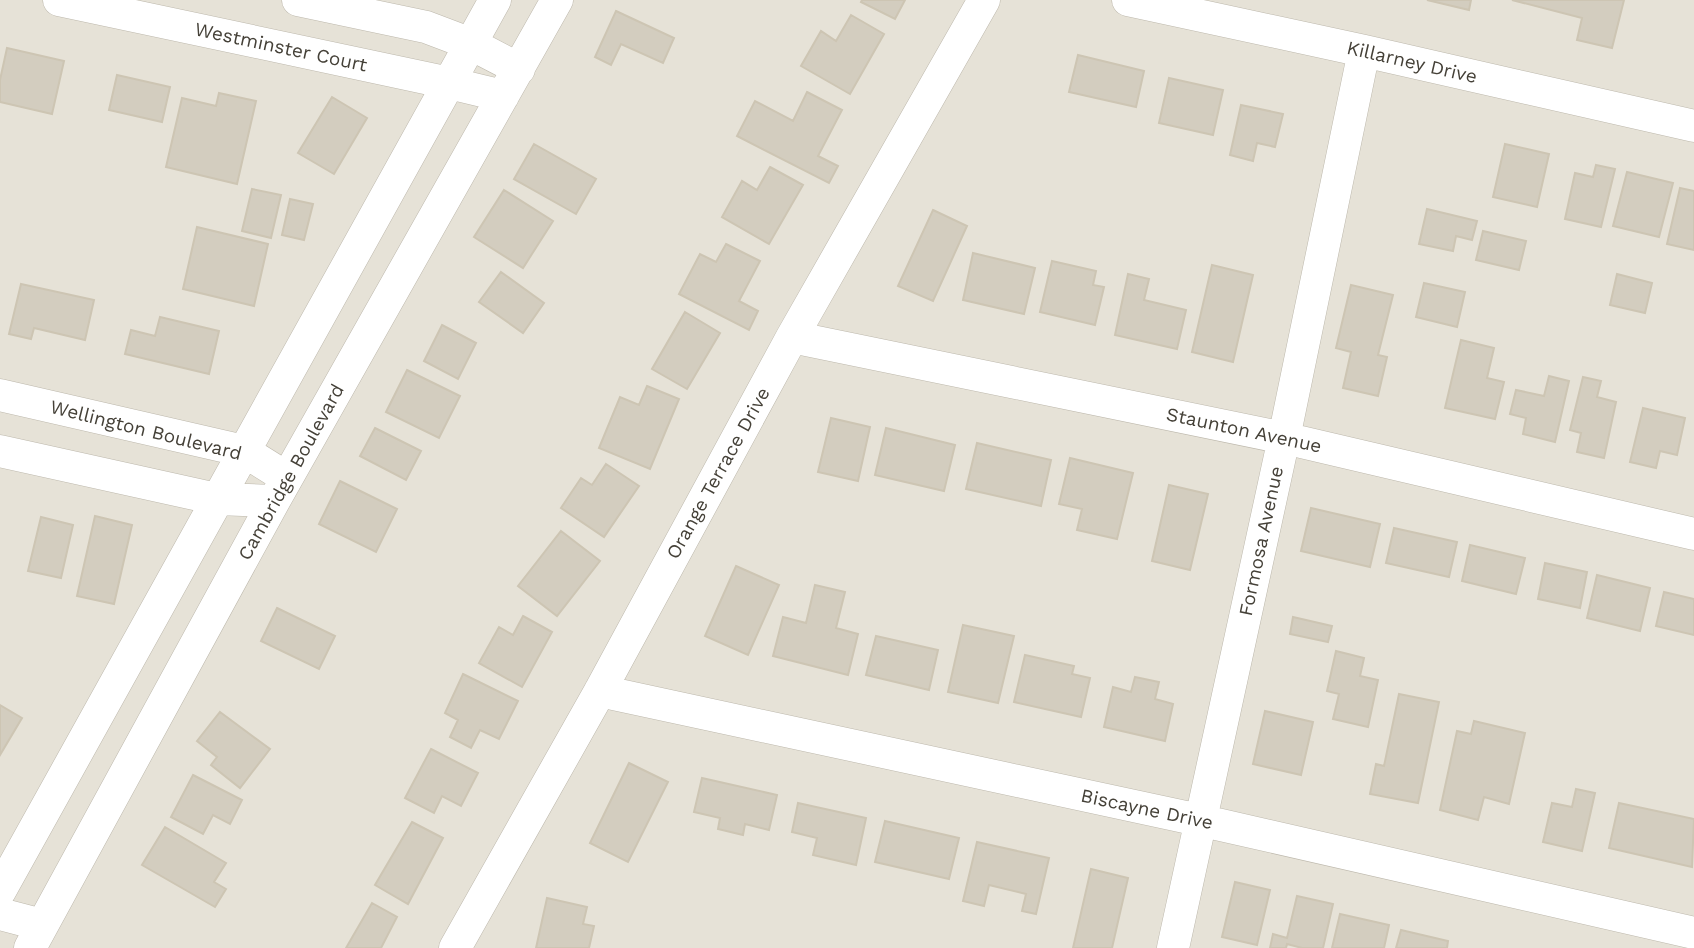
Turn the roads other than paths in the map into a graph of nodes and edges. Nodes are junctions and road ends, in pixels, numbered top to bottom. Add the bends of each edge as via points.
1 (59, 0) edge
2 (298, 0) edge
3 (495, 0) edge
4 (557, 0) edge
5 (984, 0) edge
6 (1129, 0) edge
7 (471, 44) junction
8 (1364, 51) junction
9 (519, 69) junction
10 (449, 83) junction
11 (503, 96) junction
12 (1694, 126) edge
13 (792, 337) junction
14 (0, 395) edge
15 (1284, 438) junction
16 (0, 451) edge
17 (244, 451) junction
18 (280, 490) junction
19 (218, 499) junction
20 (1694, 534) edge
21 (600, 691) junction
22 (1199, 820) junction
23 (8, 860) edge
24 (64, 882) junction
25 (0, 891) edge
26 (0, 914) edge
27 (1694, 933) edge
28 (36, 937) edge
29 (455, 948) edge
30 (1173, 948) edge

1 - 10 street, Westminster Court
2 - 7 street via 426,27
3 - 7 street
4 - 9 street, Cambridge Boulevard
5 - 13 street, Orange Terrace Drive
6 - 8 street, Killarney Drive
7 - 9 street
7 - 10 street
8 - 12 street, Killarney Drive
8 - 15 street, Formosa Avenue
9 - 11 street, Cambridge Boulevard
10 - 11 street, Westminster Court
10 - 17 street
11 - 18 street, Cambridge Boulevard
13 - 15 street, Staunton Avenue
13 - 21 street, Orange Terrace Drive
14 - 17 street, Wellington Boulevard
15 - 20 street, Staunton Avenue
15 - 22 street, Formosa Avenue
16 - 19 street
17 - 18 street, Wellington Boulevard
17 - 19 street
18 - 19 street
18 - 24 street, Cambridge Boulevard
19 - 23 street
21 - 22 street, Biscayne Drive
21 - 29 street, Orange Terrace Drive
22 - 27 street, Biscayne Drive
22 - 30 street, Formosa Avenue
23 - 24 street
23 - 25 street
24 - 28 street, Cambridge Boulevard
26 - 28 street

